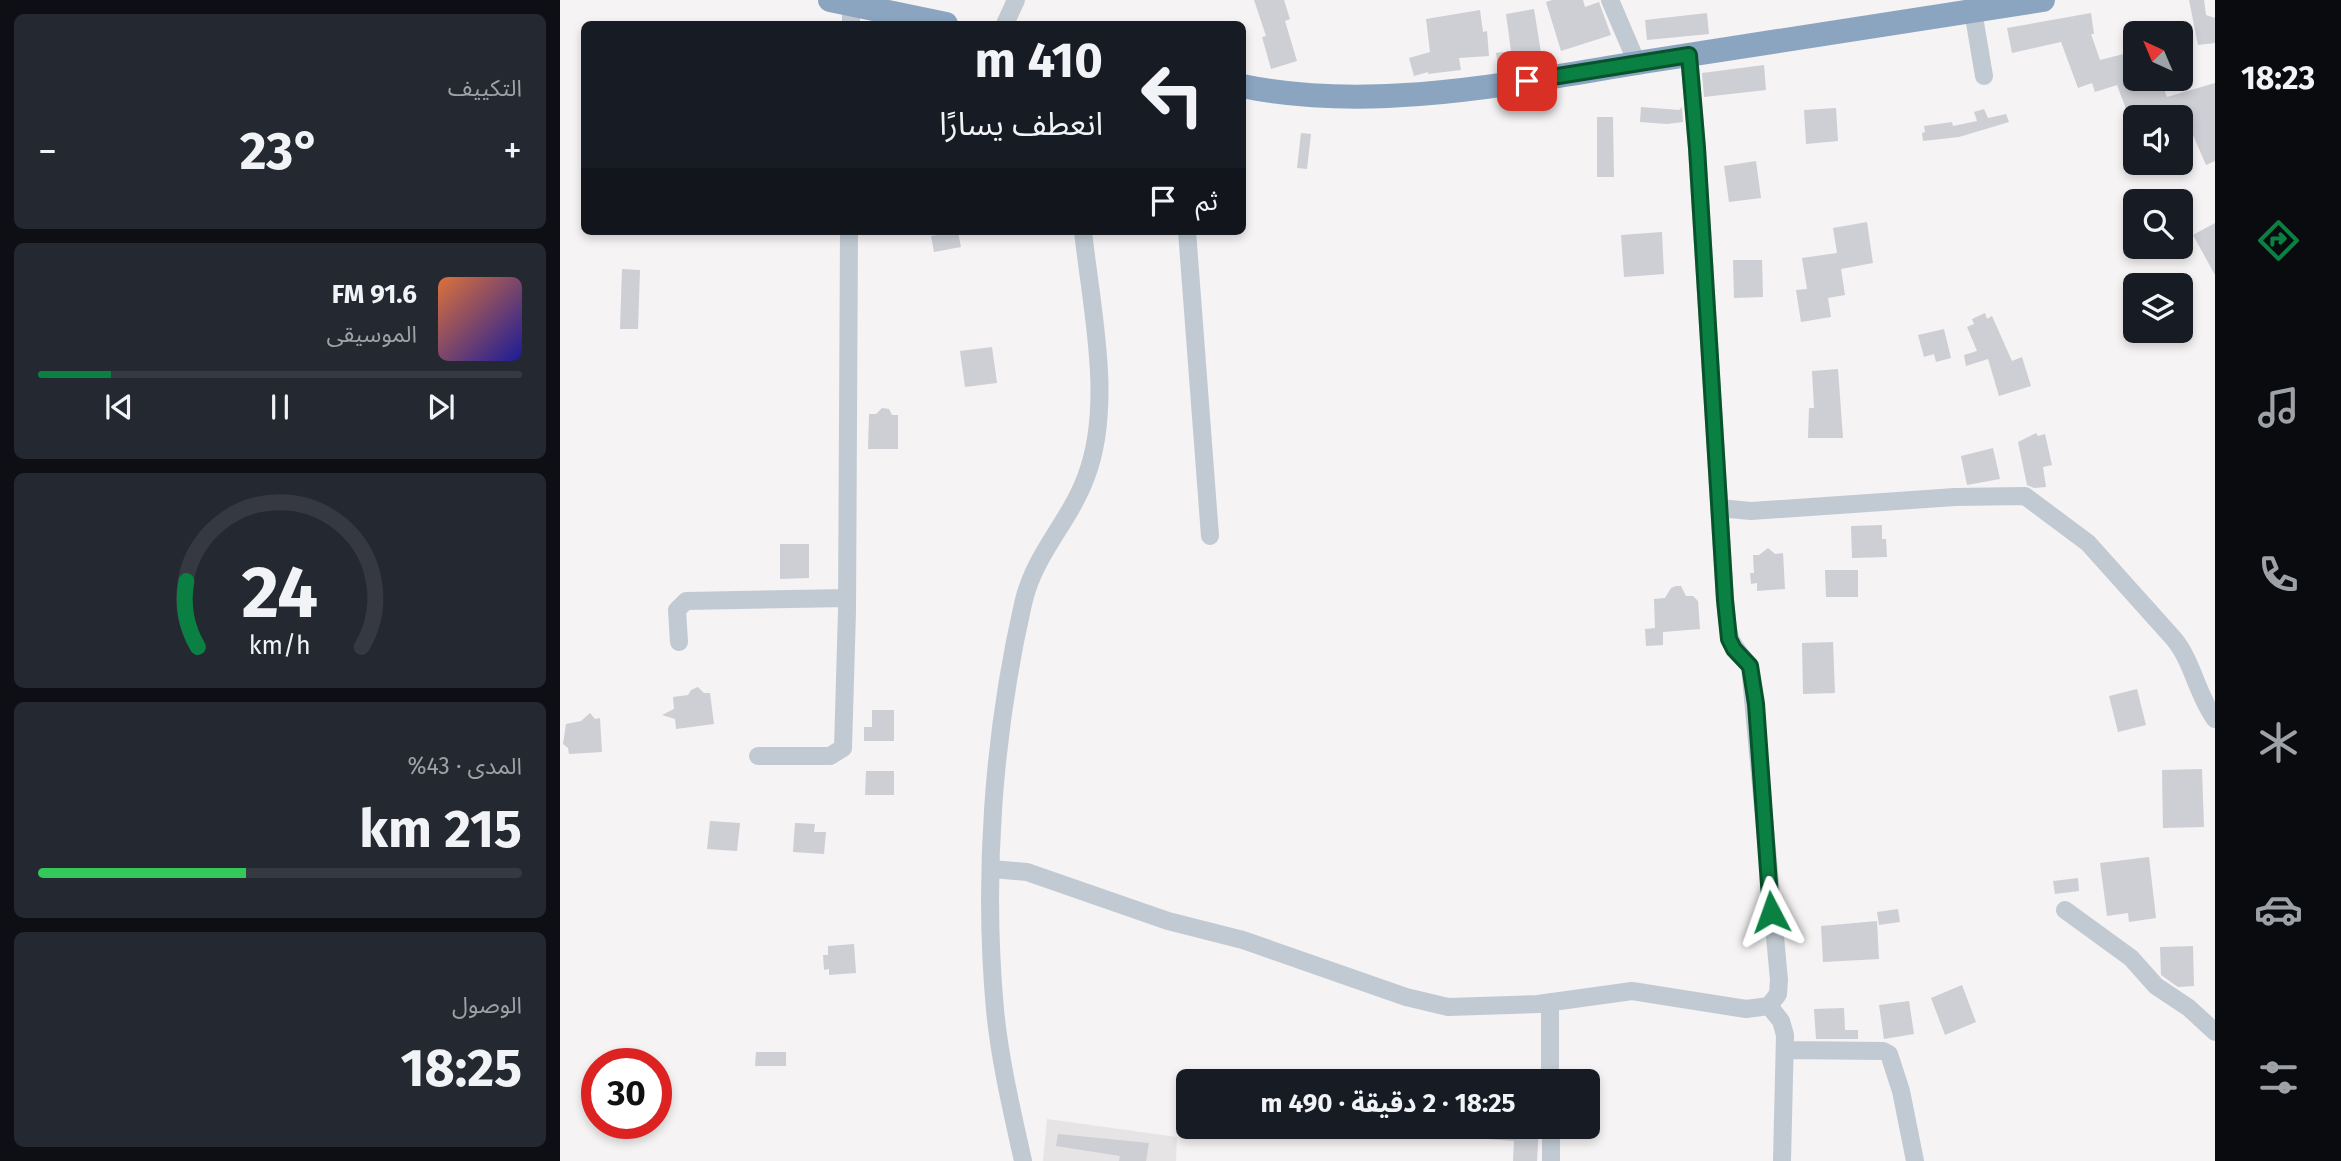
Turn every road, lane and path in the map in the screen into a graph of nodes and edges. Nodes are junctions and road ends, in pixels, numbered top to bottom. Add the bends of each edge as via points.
1 (1016, 0) edge
2 (1610, 0) edge
3 (2043, 0) edge
4 (846, 7) edge
5 (1938, 8) edge
6 (1973, 11) junction
7 (928, 21) edge
8 (1006, 21) edge
9 (1689, 55) junction
10 (1637, 64) junction
11 (1984, 76) dead end
12 (1246, 87) edge
13 (849, 235) edge
14 (1083, 235) edge
15 (1187, 235) edge
16 (1720, 508) junction
17 (1210, 536) dead end
18 (847, 598) junction
19 (679, 642) dead end
20 (2215, 719) edge
21 (758, 756) dead end
22 (992, 869) junction
23 (2065, 910) dead end
24 (1550, 1002) junction
25 (1769, 1006) junction
26 (2215, 1032) edge
27 (1787, 1050) junction
28 (1550, 1069) edge
29 (1550, 1139) edge
30 (1023, 1161) edge
31 (1551, 1161) edge
32 (1782, 1161) edge
33 (1915, 1161) edge

1 - 8 street
2 - 10 street
3 - 6 highway
4 - 7 highway
5 - 6 highway
5 - 9 highway
6 - 11 street
9 - 10 highway
9 - 16 street
10 - 12 highway via 1472,89 1368,97 1283,95
13 - 18 street
14 - 22 street via 1096,350 1100,424 1096,452 1085,481 1032,572 1023,604 997,777
15 - 17 street
16 - 20 street via 1751,511 2025,496 2088,543 2174,639
16 - 25 street via 1729,639 1750,666 1756,704 1780,980 1778,994
18 - 19 street via 686,601 677,610
18 - 21 street via 844,748 830,756
22 - 24 street via 1027,872 1430,1004
22 - 30 street via 995,1011
23 - 26 street via 2131,958 2156,986
24 - 25 street via 1632,991 1745,1009
24 - 28 street
25 - 27 street via 1781,1021
27 - 32 street
27 - 33 street via 1889,1054
29 - 31 street

